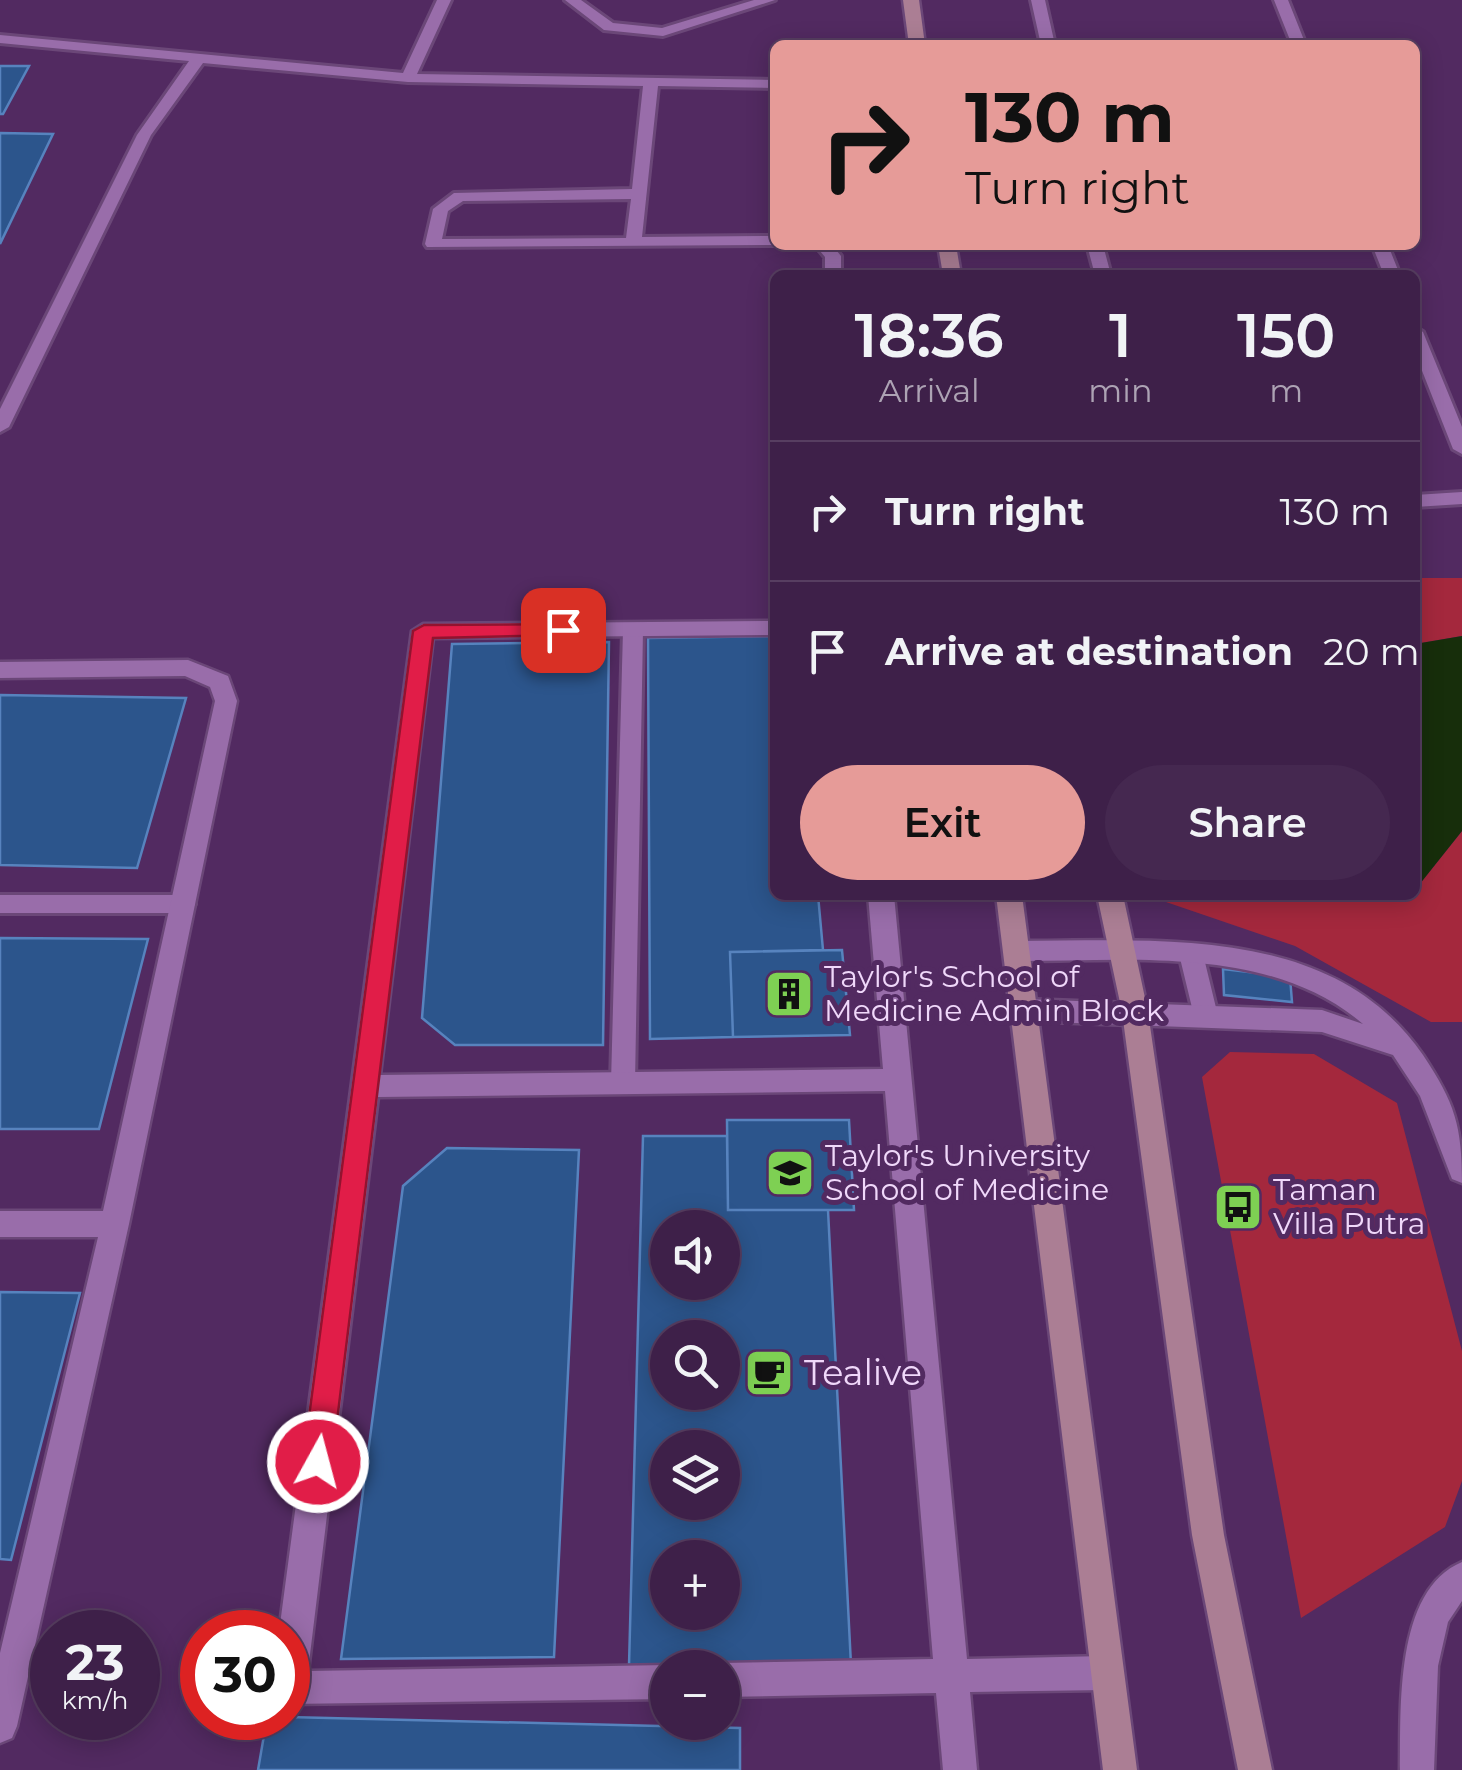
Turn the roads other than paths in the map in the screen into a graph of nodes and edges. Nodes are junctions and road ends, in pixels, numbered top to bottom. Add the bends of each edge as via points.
1 (444, 0) edge
2 (572, 0) edge
3 (768, 0) edge
4 (912, 0) edge
5 (1038, 0) edge
6 (1281, 0) edge
7 (0, 39) edge
8 (916, 40) edge
9 (1047, 40) edge
10 (1297, 40) edge
11 (199, 58) junction
12 (408, 78) junction
13 (651, 82) junction
14 (770, 84) edge
15 (638, 194) junction
16 (770, 241) edge
17 (634, 242) junction
18 (1420, 344) edge
19 (0, 427) edge
20 (1462, 449) edge
21 (1462, 498) edge
22 (1420, 501) edge
23 (770, 628) edge
24 (633, 630) junction
25 (0, 670) edge
26 (882, 900) edge
27 (1009, 900) edge
28 (1111, 900) edge
29 (0, 904) edge
30 (184, 904) junction
31 (1017, 951) junction
32 (1122, 952) junction
33 (1190, 954) junction
34 (1023, 1010) junction
35 (1135, 1012) junction
36 (1206, 1016) junction
37 (1410, 1050) junction
38 (898, 1080) junction
39 (623, 1084) junction
40 (366, 1086) junction
41 (1462, 1171) edge
42 (0, 1224) edge
43 (116, 1224) junction
44 (1462, 1578) edge
45 (12, 1620) edge
46 (1106, 1673) junction
47 (951, 1674) junction
48 (740, 1680) edge
49 (650, 1682) edge
50 (0, 1726) edge
51 (960, 1770) edge
52 (1120, 1770) edge
53 (1255, 1770) edge
54 (1417, 1770) edge

1 - 12 lane
2 - 3 lane via 609,27 663,32
4 - 8 main road
5 - 9 lane
6 - 10 lane
7 - 11 lane
11 - 12 lane
11 - 19 lane via 144,135
12 - 13 lane
13 - 14 lane
13 - 15 lane
15 - 17 lane
15 - 17 lane via 460,196 441,209 432,244
16 - 17 lane
18 - 20 lane
21 - 22 lane
23 - 24 street
24 - 39 lane
24 - 40 street via 424,631
25 - 30 street via 188,668 220,682 226,701
26 - 38 street
27 - 31 main road
28 - 32 main road
29 - 30 lane
30 - 43 street
31 - 32 street
31 - 34 main road
32 - 33 street
32 - 35 main road
33 - 36 lane
33 - 37 street via 1235,954 1323,978 1380,1018
34 - 35 street
34 - 46 main road
35 - 36 street
35 - 53 main road via 1208,1535
36 - 37 street via 1322,1022
37 - 41 street via 1451,1129
38 - 39 street
38 - 47 street
39 - 40 street
40 - 49 street via 289,1688
42 - 43 street
43 - 45 street
44 - 54 street via 1449,1587 1423,1641
45 - 50 street
46 - 47 street
46 - 52 main road
47 - 48 street
47 - 51 street

